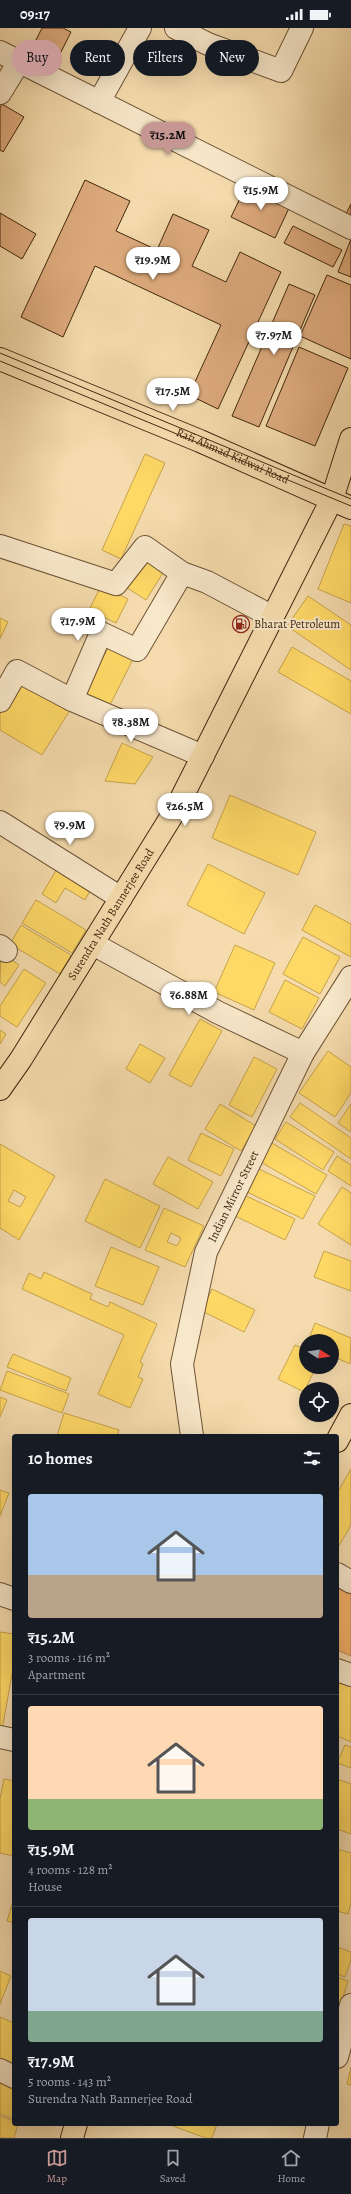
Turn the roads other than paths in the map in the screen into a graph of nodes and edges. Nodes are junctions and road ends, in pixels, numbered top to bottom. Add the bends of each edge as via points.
1 (140, 28) edge
2 (176, 28) edge
3 (302, 28) edge
4 (9, 57) edge
5 (0, 93) edge
6 (98, 102) junction
7 (351, 228) edge
8 (0, 359) edge
9 (351, 439) edge
10 (341, 504) edge
11 (0, 546) edge
12 (182, 573) junction
13 (273, 617) junction
14 (72, 700) junction
15 (0, 701) edge
16 (203, 756) junction
17 (0, 822) edge
18 (121, 898) junction
19 (93, 944) junction
20 (351, 977) edge
21 (303, 1053) junction
22 (0, 1088) edge
23 (351, 1415) edge
24 (192, 1434) edge
25 (339, 1437) edge
26 (339, 1575) edge
27 (351, 1582) edge
28 (0, 1594) edge
29 (12, 1598) edge
30 (339, 1671) edge
31 (351, 1675) edge
32 (0, 1737) edge
33 (12, 1740) edge
34 (351, 2005) edge
35 (339, 2049) edge
36 (0, 2070) edge
37 (12, 2076) edge
38 (75, 2126) edge
39 (317, 2126) edge
40 (72, 2138) edge
41 (314, 2138) edge

1 - 6 street
2 - 3 street via 208,44 281,71
4 - 5 street
4 - 6 street
6 - 7 street
8 - 10 main road, Rafi Ahmad Kidwai Road via 193,438
9 - 10 main road, Surendra Nath Bannerjee Road
10 - 13 main road, Surendra Nath Bannerjee Road
11 - 12 street via 116,584 145,547
12 - 13 street via 207,582
12 - 14 street via 137,650 101,633
13 - 16 main road, Surendra Nath Bannerjee Road
14 - 15 street via 17,671
14 - 16 street
16 - 18 main road, Surendra Nath Bannerjee Road via 176,809
17 - 18 street
18 - 19 main road, Surendra Nath Bannerjee Road
19 - 21 street via 217,1012
19 - 22 main road, Surendra Nath Bannerjee Road
20 - 21 street, Indian Mirror Street
21 - 24 street, Indian Mirror Street via 206,1252 182,1364
23 - 25 main road
26 - 27 street
28 - 29 street
30 - 31 street
32 - 33 street
34 - 35 street
36 - 37 street
38 - 40 main road
39 - 41 street

